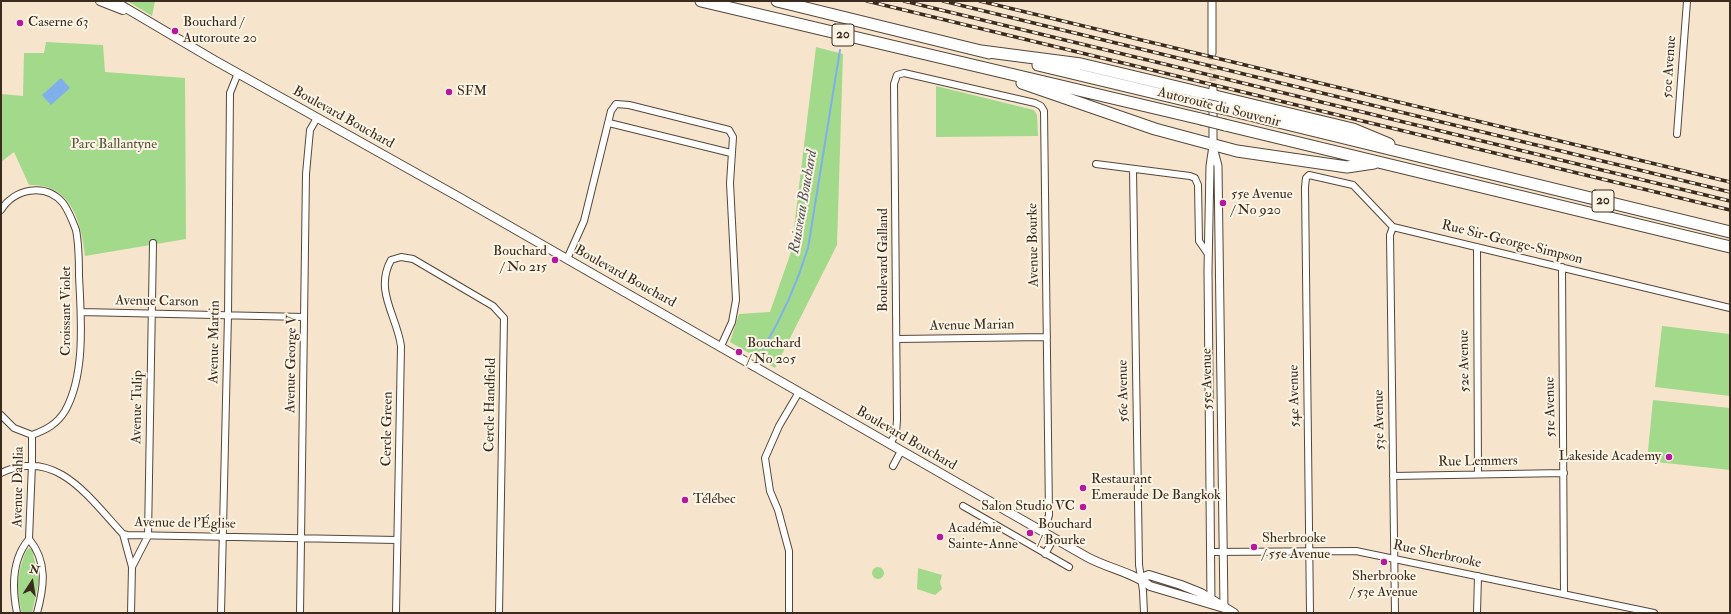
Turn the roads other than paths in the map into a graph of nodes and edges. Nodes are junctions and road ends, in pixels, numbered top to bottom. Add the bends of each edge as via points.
1 (100, 1) edge
2 (114, 1) edge
3 (701, 1) edge
4 (777, 1) edge
5 (1212, 1) edge
6 (1687, 1) edge
7 (133, 14) junction
8 (981, 51) junction
9 (1212, 53) tunnel mouth
10 (986, 69) junction
11 (238, 74) junction
12 (897, 75) joint
13 (1213, 92) junction
14 (318, 118) junction
15 (609, 123) junction
16 (1677, 134) dead end
17 (1213, 146) junction
18 (731, 153) junction
19 (1411, 155) junction
20 (1380, 163) junction
21 (1096, 164) dead end
22 (1133, 168) junction
23 (1, 210) edge
24 (1393, 227) junction
25 (1730, 232) edge
26 (153, 243) dead end
27 (1477, 247) junction
28 (1730, 247) edge
29 (1208, 254) junction
30 (401, 257) joint
31 (567, 259) junction
32 (1562, 267) junction
33 (1730, 308) edge
34 (81, 312) junction
35 (152, 313) junction
36 (228, 316) junction
37 (304, 317) junction
38 (1047, 337) junction
39 (897, 339) junction
40 (721, 346) junction
41 (799, 392) junction
42 (1, 415) edge
43 (32, 435) junction
44 (890, 444) junction
45 (901, 451) junction
46 (32, 464) junction
47 (893, 466) dead end
48 (1, 473) edge
49 (1564, 473) junction
50 (1478, 474) junction
51 (1393, 476) junction
52 (963, 506) dead end
53 (1044, 532) junction
54 (123, 534) junction
55 (148, 536) junction
56 (223, 537) junction
57 (1054, 538) junction
58 (29, 539) junction
59 (301, 539) junction
60 (397, 540) junction
61 (1309, 551) junction
62 (1211, 552) junction
63 (1223, 552) junction
64 (1045, 554) junction
65 (1394, 558) junction
66 (132, 567) junction
67 (1069, 567) dead end
68 (1478, 576) junction
69 (1141, 578) junction
70 (1564, 594) junction
71 (1211, 602) junction
72 (1618, 606) junction
73 (1224, 610) edge
74 (17, 613) edge
75 (37, 613) edge
76 (130, 613) edge
77 (221, 613) edge
78 (300, 613) edge
79 (396, 613) edge
80 (499, 613) edge
81 (789, 613) edge
82 (1144, 613) edge
83 (1234, 613) edge
84 (1310, 613) edge
85 (1395, 613) edge
86 (1477, 613) edge
87 (1618, 613) edge
88 (1654, 613) edge

1 - 7 main road, Boulevard Bouchard
2 - 7 main road, Boulevard Bouchard
3 - 10 highway, Autoroute du Souvenir / 20
4 - 8 highway, Autoroute du Souvenir / 20
5 - 9 street
6 - 16 street, 50e Avenue
7 - 11 main road, Boulevard Bouchard
8 - 13 highway via 1081,64
8 - 19 highway, Autoroute du Souvenir / 20, bridge
10 - 17 highway via 1066,99
10 - 20 highway, Autoroute du Souvenir / 20, bridge
11 - 14 main road, Boulevard Bouchard
11 - 36 street, Avenue Martin via 230,90
12 - 38 street, Avenue Bourke via 912,74 1035,104 1043,109
12 - 39 street, Boulevard Galland via 894,92
13 - 17 street, 55e Avenue
13 - 19 highway via 1358,130
14 - 31 main road, Boulevard Bouchard
14 - 37 street, Avenue George V via 310,130 306,174
15 - 18 street
15 - 18 street via 613,107 621,104 727,129 733,137
15 - 31 street via 584,221
17 - 20 highway via 1272,158 1347,167
17 - 29 street, 55e Avenue via 1210,166
17 - 63 street, 55e Avenue via 1218,166
18 - 40 street via 730,188 736,300 732,322
19 - 25 highway, Autoroute du Souvenir / 20
20 - 28 highway, Autoroute du Souvenir / 20
21 - 22 street
22 - 29 street via 1196,179 1198,241
22 - 69 street, 56e Avenue
23 - 34 street, Croissant Violet via 8,200 19,193 33,190 45,191 63,203 76,230
24 - 27 street, Rue Sir-George-Simpson
24 - 51 street, 53e Avenue via 1390,236
24 - 61 street, 54e Avenue via 1350,184 1314,174 1306,178
26 - 35 street, Avenue Tulip
27 - 32 street, Rue Sir-George-Simpson
27 - 50 street, 52e Avenue
29 - 62 street, 55e Avenue
30 - 60 street, Cercle Green via 391,260 386,269 384,287 401,346
30 - 80 street, Cercle Handfield via 413,260 493,306 504,318
31 - 40 main road, Boulevard Bouchard
32 - 33 street, Rue Sir-George-Simpson
32 - 49 street, 51e Avenue
34 - 35 street, Avenue Carson
34 - 43 street, Croissant Violet via 79,358 72,397 56,424
35 - 36 street, Avenue Carson
35 - 55 street, Avenue Tulip
36 - 37 street, Avenue Carson
36 - 56 street, Avenue Martin
37 - 59 street, Avenue George V
38 - 39 street, Avenue Marian
38 - 53 street, Avenue Bourke via 1049,515
39 - 44 street, Boulevard Galland via 897,428
40 - 41 main road, Boulevard Bouchard
41 - 44 main road, Boulevard Bouchard
41 - 81 street via 776,432 765,458 770,491 789,551
42 - 43 street via 14,428
43 - 46 street, Avenue Dahlia
44 - 45 main road, Boulevard Bouchard
45 - 47 street
45 - 53 main road, Boulevard Bouchard
46 - 48 street
46 - 54 street, Avenue de l'Église via 61,474 74,483 91,497
46 - 58 street, Avenue Dahlia
49 - 50 street, Rue Lemmers
49 - 70 street, 51e Avenue
50 - 51 street, Rue Lemmers
51 - 65 street, 53e Avenue
52 - 64 street
53 - 57 main road, Boulevard Bouchard
54 - 55 street, Avenue de l'Église
54 - 66 street, Avenue Tulip
55 - 56 street, Avenue de l'Église
55 - 66 street, Avenue Tulip
56 - 59 street, Avenue de l'Église
56 - 77 street, Avenue Martin
57 - 64 street
57 - 69 main road, Boulevard Bouchard via 1104,566
58 - 74 street, Avenue Dahlia via 13,578
58 - 75 street, Avenue Dahlia via 35,546 44,581
59 - 60 street, Avenue de l'Église
59 - 78 street, Avenue George V
60 - 79 street, Cercle Green
61 - 63 street, Rue Sherbrooke
61 - 65 street, Rue Sherbrooke via 1356,551
61 - 84 street, 54e Avenue
62 - 63 street, Rue Sherbrooke
62 - 71 street, 55e Avenue
63 - 73 street, 55e Avenue
64 - 67 street
65 - 68 street, Rue Sherbrooke
65 - 85 street, 53e Avenue
66 - 76 street, Avenue Tulip
68 - 70 street, Rue Sherbrooke
68 - 86 street
69 - 71 main road, Boulevard Bouchard via 1150,586
69 - 82 street, 56e Avenue
70 - 72 street, Rue Sherbrooke
71 - 73 main road, Boulevard Bouchard
72 - 87 street
72 - 88 street, Rue Sherbrooke
73 - 83 main road, Boulevard Bouchard

